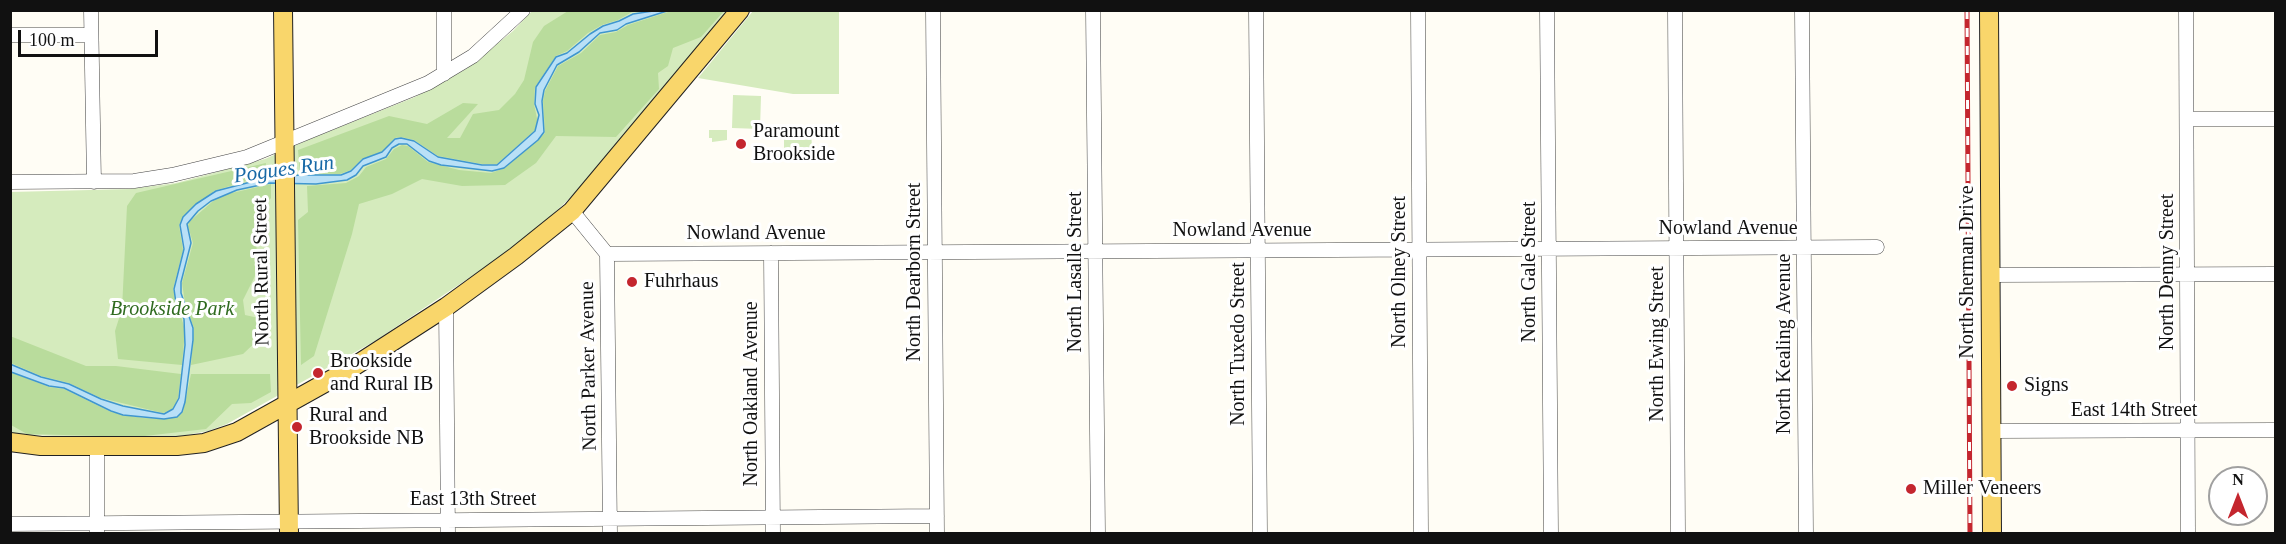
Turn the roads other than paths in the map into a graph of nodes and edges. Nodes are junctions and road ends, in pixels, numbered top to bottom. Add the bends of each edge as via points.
1 (91, 10) edge
2 (283, 10) edge
3 (444, 10) edge
4 (523, 10) edge
5 (740, 10) edge
6 (933, 10) edge
7 (1094, 10) edge
8 (1256, 10) edge
9 (1418, 10) edge
10 (1547, 10) edge
11 (1675, 10) edge
12 (1802, 10) edge
13 (1989, 10) edge
14 (2187, 10) edge
15 (10, 35) edge
16 (91, 35) junction
17 (444, 74) junction
18 (2187, 119) junction
19 (2276, 119) edge
20 (284, 150) junction
21 (94, 182) junction
22 (10, 183) edge
23 (572, 211) junction
24 (1877, 247) dead end
25 (1804, 248) junction
26 (1549, 249) junction
27 (1677, 249) junction
28 (1420, 250) junction
29 (1258, 251) junction
30 (1095, 252) junction
31 (934, 253) junction
32 (607, 254) junction
33 (771, 254) junction
34 (2188, 274) junction
35 (2276, 274) edge
36 (1991, 275) junction
37 (446, 307) junction
38 (286, 406) junction
39 (2188, 430) junction
40 (2276, 430) edge
41 (1992, 431) junction
42 (10, 442) edge
43 (97, 446) junction
44 (937, 516) junction
45 (772, 517) junction
46 (610, 518) junction
47 (10, 524) edge
48 (289, 527) edge
49 (448, 527) edge
50 (97, 528) edge
51 (610, 534) edge
52 (773, 534) edge
53 (937, 534) edge
54 (1098, 534) edge
55 (1260, 534) edge
56 (1421, 534) edge
57 (1551, 534) edge
58 (1678, 534) edge
59 (1806, 534) edge
60 (1992, 534) edge
61 (2188, 534) edge

1 - 16 street
2 - 20 main road, North Rural Street
3 - 17 street
4 - 17 street via 473,56
5 - 23 main road
6 - 31 street, North Dearborn Street
7 - 30 street, North Lasalle Street
8 - 29 street, North Tuxedo Street
9 - 28 street, North Olney Street
10 - 26 street, North Gale Street
11 - 27 street, North Ewing Street
12 - 25 street, North Kealing Avenue
13 - 36 main road, North Sherman Drive
14 - 18 street, North Denny Street
15 - 16 street
16 - 21 street
17 - 20 street
18 - 19 street
18 - 34 street, North Denny Street
20 - 21 street via 180,174
20 - 38 main road, North Rural Street
21 - 22 street
23 - 32 street, North Parker Avenue
23 - 37 main road
24 - 25 street, Nowland Avenue
25 - 27 street, Nowland Avenue
25 - 59 street, North Kealing Avenue
26 - 27 street, Nowland Avenue
26 - 28 street, Nowland Avenue
26 - 57 street, North Gale Street
27 - 58 street, North Ewing Street
28 - 29 street, Nowland Avenue
28 - 56 street, North Olney Street
29 - 30 street, Nowland Avenue
29 - 55 street, North Tuxedo Street
30 - 31 street, Nowland Avenue
30 - 54 street, North Lasalle Street
31 - 33 street, Nowland Avenue
31 - 44 street, North Dearborn Street
32 - 33 street, Nowland Avenue
32 - 46 street, North Parker Avenue
33 - 45 street, North Oakland Avenue
34 - 35 street
34 - 36 street
34 - 39 street, North Denny Street
36 - 41 main road, North Sherman Drive
37 - 38 main road
37 - 49 street
38 - 43 main road via 233,434 204,443
38 - 48 main road, North Rural Street
39 - 40 street, East 14th Street
39 - 41 street, East 14th Street
39 - 61 street, North Denny Street
41 - 60 main road, North Sherman Drive
42 - 43 main road
43 - 50 street
44 - 45 street, East 13th Street
44 - 53 street, North Dearborn Street
45 - 46 street, East 13th Street
45 - 52 street, North Oakland Avenue
46 - 49 street, East 13th Street
46 - 51 street, North Parker Avenue
47 - 50 street, East 13th Street
48 - 49 street, East 13th Street
48 - 50 street, East 13th Street

